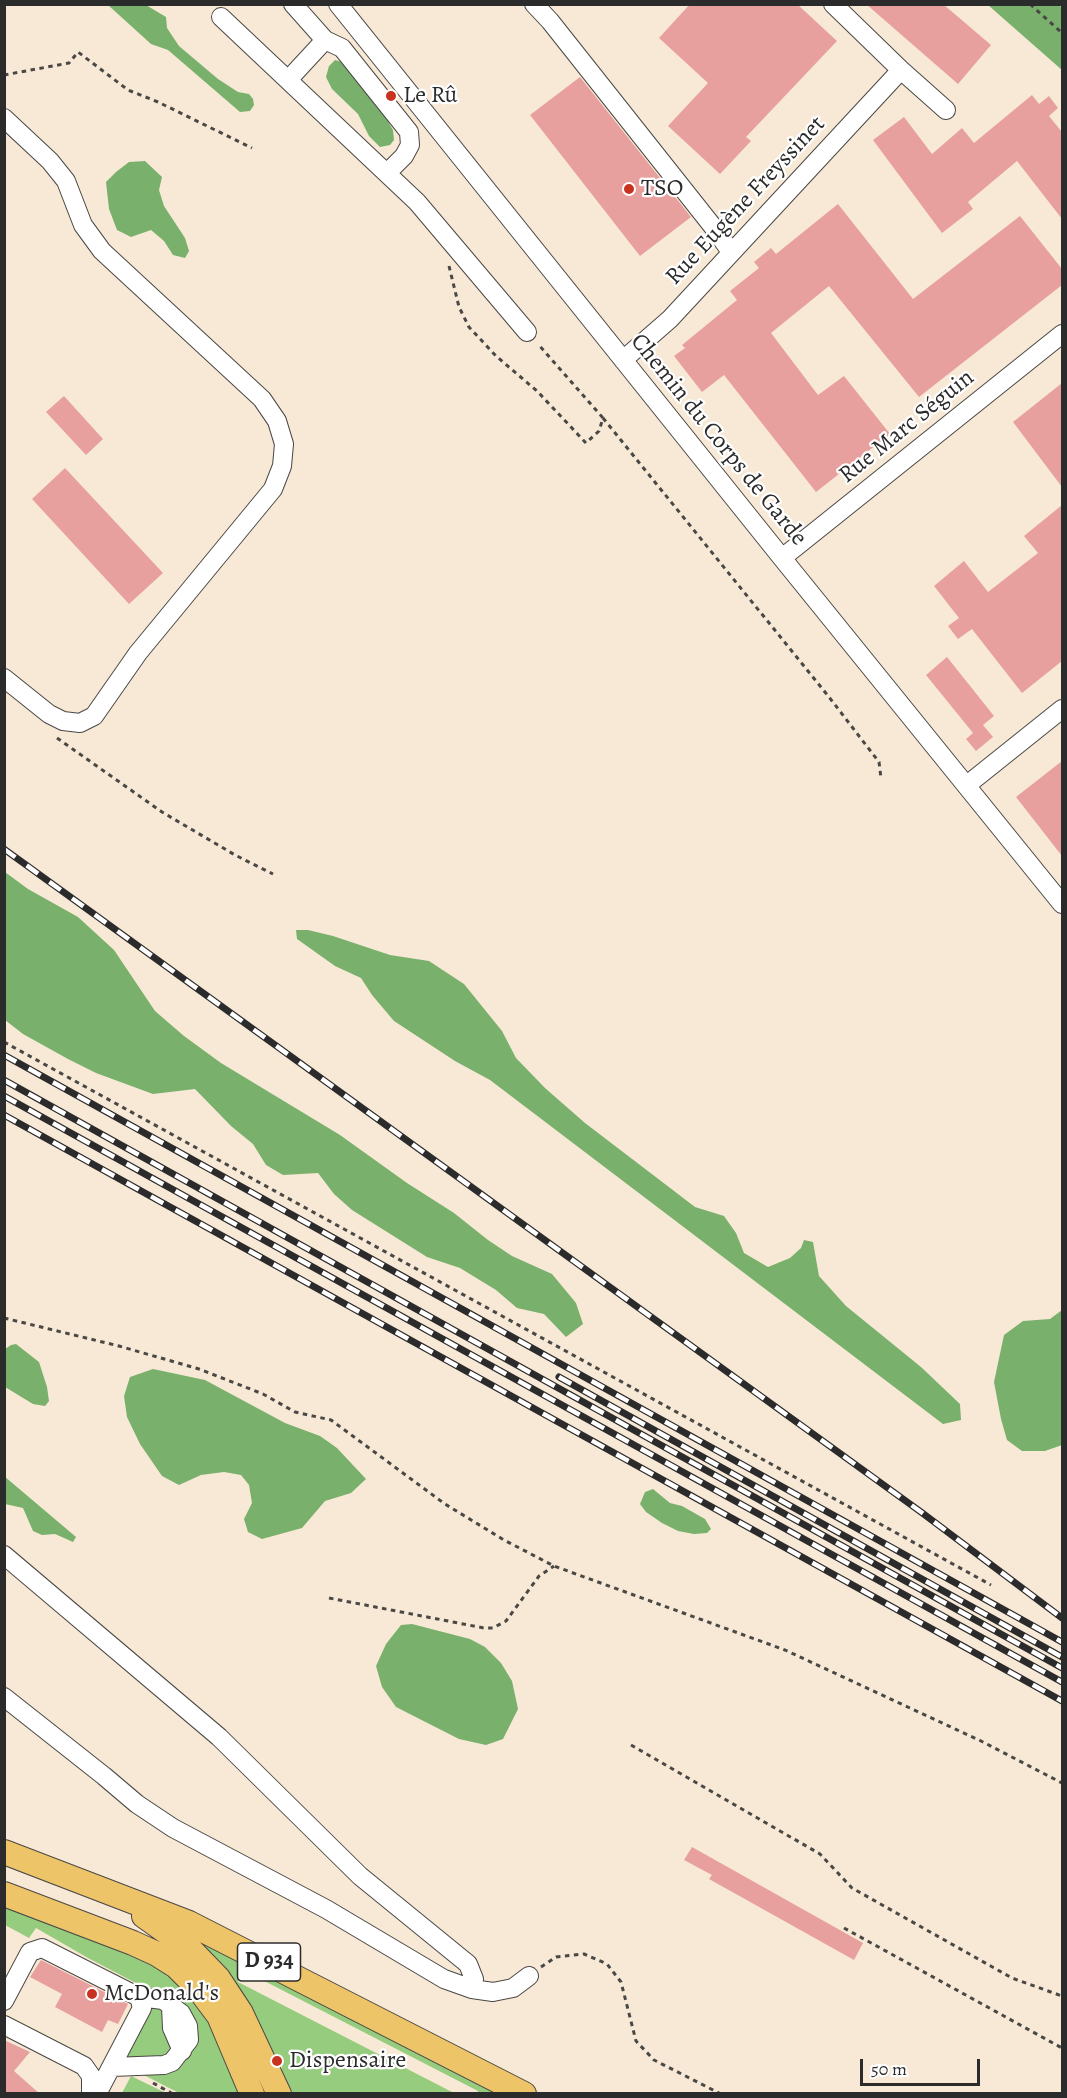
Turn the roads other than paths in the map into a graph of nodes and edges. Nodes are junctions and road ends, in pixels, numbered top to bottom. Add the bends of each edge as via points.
1 (293, 4) edge
2 (338, 4) edge
3 (534, 4) edge
4 (833, 4) edge
5 (221, 17) dead end
6 (325, 40) junction
7 (901, 70) junction
8 (288, 80) junction
9 (946, 110) dead end
10 (4, 118) edge
11 (387, 173) junction
12 (730, 252) junction
13 (527, 332) road end
14 (1062, 334) edge
15 (623, 360) junction
16 (782, 558) junction
17 (4, 678) edge
18 (1062, 709) edge
19 (967, 785) junction
20 (1060, 897) edge
21 (4, 1555) edge
22 (4, 1697) edge
23 (4, 1852) edge
24 (4, 1863) edge
25 (4, 1894) edge
26 (529, 1976) road end
27 (472, 1989) junction
28 (139, 1997) junction
29 (4, 2001) edge
30 (4, 2025) edge
31 (112, 2067) junction
32 (91, 2094) edge
33 (97, 2094) edge
34 (252, 2094) edge
35 (279, 2094) edge
36 (524, 2094) edge

1 - 6 street
2 - 15 street, Chemin du Corps de Garde
3 - 12 street
4 - 7 street
5 - 8 street
6 - 8 street
6 - 11 street via 342,48 409,132 407,151
7 - 9 street
7 - 12 street, Rue Eugène Freyssinet
8 - 11 street
10 - 17 street via 66,181 83,225 102,251 262,399 277,421 285,444 273,489 138,653 94,716 80,723 63,721
11 - 13 street via 417,202
12 - 15 street, Rue Eugène Freyssinet via 670,319
14 - 16 street, Rue Marc Séguin
15 - 16 street, Chemin du Corps de Garde
16 - 19 street, Chemin du Corps de Garde
18 - 19 street
19 - 20 street, Chemin du Corps de Garde
21 - 27 street via 219,1737 360,1876 468,1964 474,1979
22 - 27 street via 137,1804 173,1828 326,1909 444,1979
23 - 36 main road, D 934 via 198,1927
24 - 35 main road, D 934 via 133,1911 189,1948 231,1995
25 - 34 main road, D 934 via 133,1943 176,1966 219,2016
26 - 27 street via 513,1988 493,1992
28 - 29 street via 42,1948 30,1952
28 - 31 street via 142,2008
28 - 31 street via 157,1998 181,2013 190,2032 189,2040 172,2062 164,2065
30 - 32 street via 84,2066 91,2076
31 - 33 street

